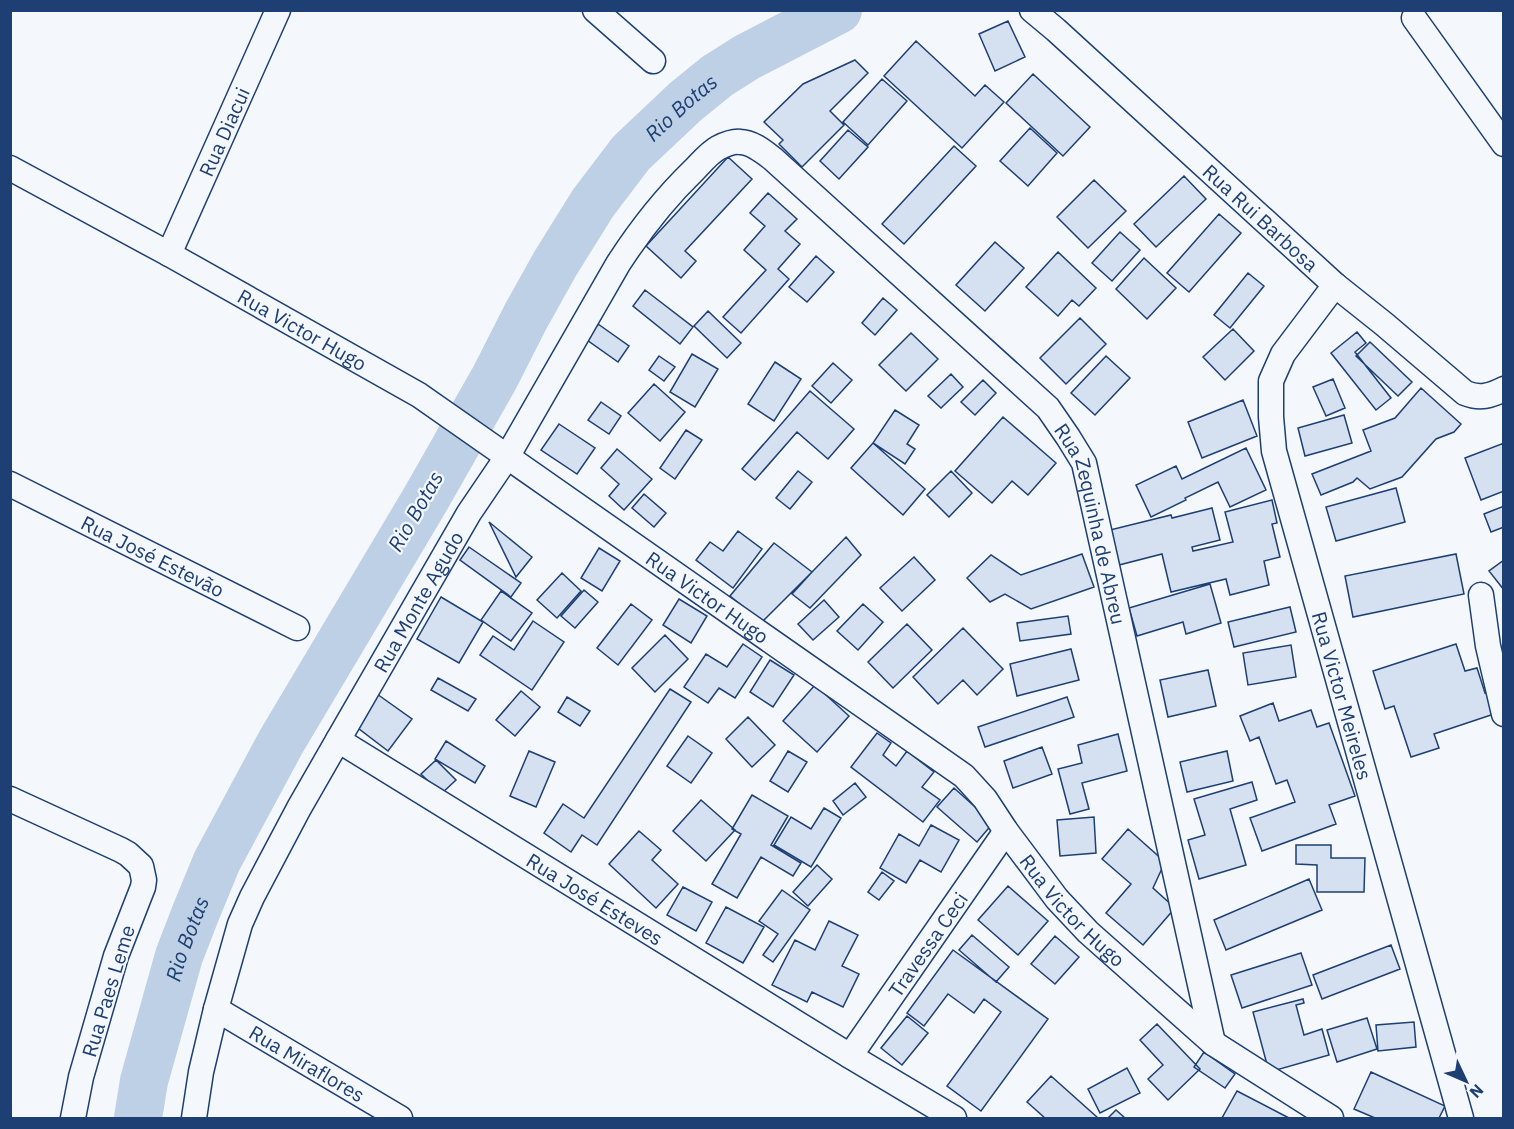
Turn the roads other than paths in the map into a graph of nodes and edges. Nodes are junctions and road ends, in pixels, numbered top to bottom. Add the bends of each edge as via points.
1 (278, 10) edge
2 (595, 10) edge
3 (1032, 10) edge
4 (1414, 18) dead end
5 (653, 61) dead end
6 (740, 141) joint
7 (1503, 144) edge
8 (10, 168) edge
9 (170, 254) junction
10 (1335, 285) junction
11 (1503, 389) edge
12 (499, 451) junction
13 (10, 484) edge
14 (1481, 595) dead end
15 (297, 628) dead end
16 (1503, 714) edge
17 (338, 740) junction
18 (10, 799) edge
19 (1006, 831) junction
20 (216, 1009) junction
21 (1213, 1043) junction
22 (850, 1056) junction
23 (73, 1119) edge
24 (194, 1119) edge
25 (400, 1119) edge
26 (954, 1119) edge
27 (1331, 1119) edge
28 (1461, 1119) edge

1 - 9 street, Rua Diacui
2 - 5 street
3 - 10 street, Rua Rui Barbosa
4 - 7 street
6 - 12 street, Rua Monte Agudo via 716,148 699,164 631,244
6 - 21 street, Rua Zequinha de Abreu via 773,159 1048,408 1084,463
8 - 9 street, Rua Victor Hugo
9 - 12 street, Rua Victor Hugo via 419,395
10 - 11 street, Rua Rui Barbosa via 1465,393 1487,397
10 - 28 street, Rua Victor Meireles via 1283,354 1271,381 1274,451
12 - 17 street, Rua Monte Agudo via 469,513
12 - 19 street, Rua Victor Hugo via 964,776
13 - 15 street, Rua José Estevão
14 - 16 street
17 - 20 street, Rua Monte Agudo via 252,897 240,924
17 - 22 street, Rua José Esteves
18 - 23 street, Rua Paes Leme via 128,854 141,866 144,880 116,956
19 - 21 street, Rua Victor Hugo via 1057,899 1088,932
19 - 22 street, Travessa Ceci
20 - 24 street, Rua Monte Agudo
20 - 25 street, Rua Miraflores
21 - 27 street, Rua Victor Hugo
22 - 26 street, Rua José Esteves

